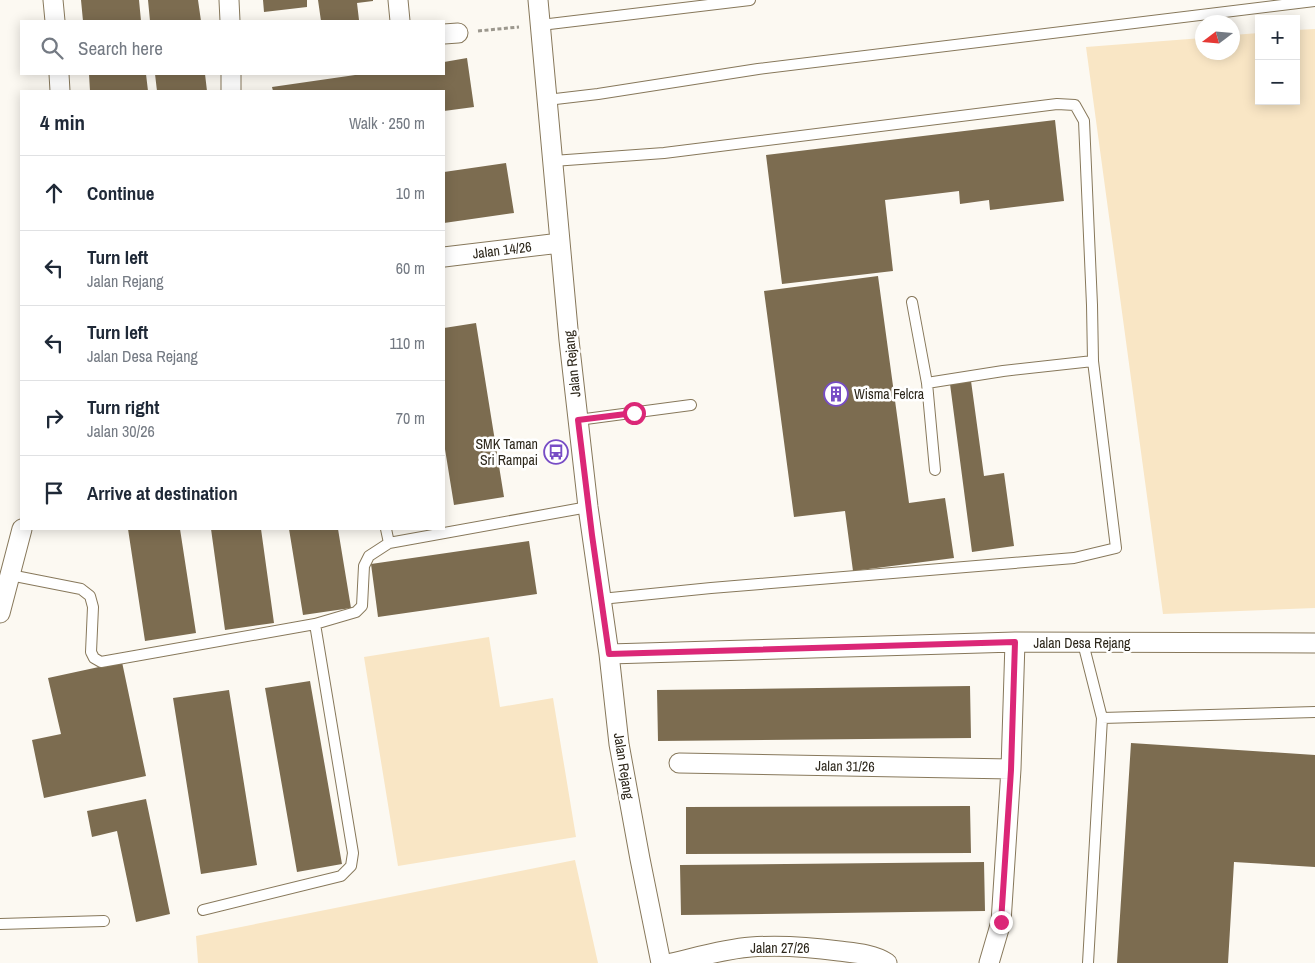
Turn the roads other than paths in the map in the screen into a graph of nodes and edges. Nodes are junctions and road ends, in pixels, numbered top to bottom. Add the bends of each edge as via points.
1 (53, 0) edge
2 (229, 0) edge
3 (398, 0) edge
4 (538, 0) edge
5 (750, 0) edge
6 (1315, 1) edge
7 (55, 20) edge
8 (230, 20) edge
9 (400, 20) edge
10 (540, 25) junction
11 (59, 75) edge
12 (231, 75) edge
13 (60, 90) edge
14 (231, 90) edge
15 (547, 100) junction
16 (553, 161) junction
17 (560, 243) junction
18 (445, 257) edge
19 (912, 302) dead end
20 (1093, 361) junction
21 (927, 383) junction
22 (691, 405) dead end
23 (578, 420) junction
24 (935, 470) dead end
25 (588, 507) junction
26 (22, 530) edge
27 (386, 530) edge
28 (389, 543) junction
29 (10, 575) junction
30 (601, 599) junction
31 (0, 613) edge
32 (315, 624) junction
33 (1015, 642) junction
34 (1083, 643) junction
35 (1315, 643) edge
36 (609, 654) junction
37 (1315, 712) edge
38 (1102, 718) junction
39 (679, 763) dead end
40 (1011, 770) junction
41 (203, 910) dead end
42 (104, 921) dead end
43 (0, 924) edge
44 (662, 963) edge
45 (672, 963) edge
46 (886, 963) edge
47 (989, 963) edge
48 (1088, 963) edge

1 - 7 street
2 - 8 street
3 - 9 street
4 - 10 street, Jalan Rejang
5 - 10 lane
6 - 15 lane via 758,69
10 - 15 street, Jalan Rejang
11 - 13 street
12 - 14 street
15 - 16 street, Jalan Rejang
16 - 17 street, Jalan Rejang
16 - 20 lane via 664,153 1057,104 1075,106 1084,121
17 - 18 street, Jalan 14/26
17 - 23 street, Jalan Rejang
19 - 21 lane
20 - 21 lane
20 - 30 lane via 1116,548 1074,558
21 - 24 lane
22 - 23 lane
23 - 25 street, Jalan Rejang
25 - 28 lane
25 - 30 street, Jalan Rejang
26 - 29 street
27 - 28 lane
28 - 32 lane via 370,556 364,566 362,606 356,612
29 - 31 street
29 - 32 lane via 81,589 90,596 93,607 91,652 101,662
30 - 36 street, Jalan Rejang
32 - 41 lane via 353,853 352,866 341,876
33 - 34 street, Jalan Desa Rejang
33 - 36 street, Jalan Desa Rejang
33 - 40 street
34 - 35 street, Jalan Desa Rejang
34 - 38 lane
36 - 44 street, Jalan Rejang via 619,744
37 - 38 lane
38 - 48 lane
39 - 40 street, Jalan 31/26
40 - 47 street via 1001,922
42 - 43 lane
45 - 46 street, Jalan 27/26 via 752,947 807,947 855,953

